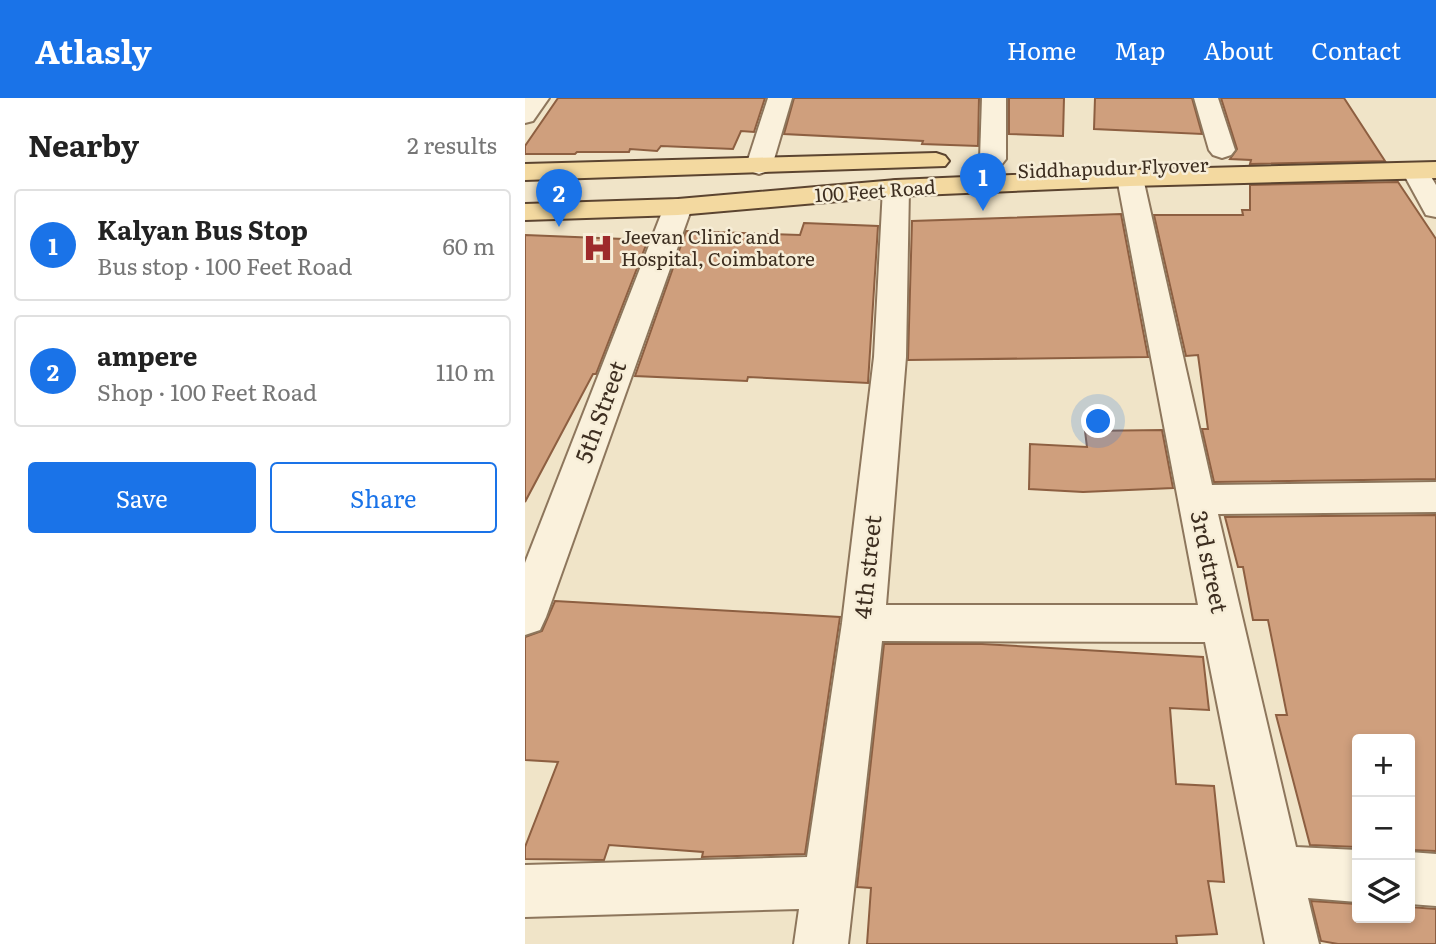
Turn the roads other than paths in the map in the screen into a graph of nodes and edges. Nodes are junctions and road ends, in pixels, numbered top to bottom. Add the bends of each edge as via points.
1 (537, 98) edge
2 (780, 98) edge
3 (994, 98) edge
4 (1206, 98) edge
5 (525, 116) edge
6 (1249, 149) dead end
7 (1222, 150) junction
8 (1195, 151) dead end
9 (1020, 158) dead end
10 (993, 159) junction
11 (759, 166) junction
12 (1429, 166) edge
13 (525, 172) edge
14 (1130, 178) junction
15 (525, 186) edge
16 (896, 188) junction
17 (671, 197) junction
18 (525, 201) edge
19 (1436, 209) edge
20 (525, 212) edge
21 (1436, 497) edge
22 (1196, 500) junction
23 (525, 617) edge
24 (863, 623) junction
25 (1223, 624) junction
26 (1277, 872) junction
27 (1352, 876) edge
28 (1415, 878) edge
29 (1436, 880) edge
30 (827, 882) junction
31 (525, 891) edge
32 (821, 944) edge
33 (1292, 944) edge

1 - 5 street
2 - 11 street
3 - 10 street
4 - 7 street
6 - 7 main road
7 - 8 main road
9 - 10 main road, 100 Feet Road
10 - 11 main road, 100 Feet Road
11 - 13 main road, 100 Feet Road
12 - 14 main road, 100 Feet Road
12 - 17 main road, Siddhapudur Flyover
12 - 19 street
14 - 16 main road, 100 Feet Road
14 - 22 street, 3rd street
15 - 17 main road, Siddhapudur Flyover via 603,183
16 - 17 main road, 100 Feet Road
16 - 24 street, 4th street via 890,357
17 - 18 main road, Siddhapudur Flyover
17 - 20 main road, 100 Feet Road
17 - 23 street, 5th Street
21 - 22 street
22 - 25 street, 3rd street
24 - 25 street
24 - 30 street, 4th street
25 - 26 street, 3rd street
26 - 27 street
26 - 33 street, 3rd street
28 - 29 street
30 - 31 street
30 - 32 street, 4th street

